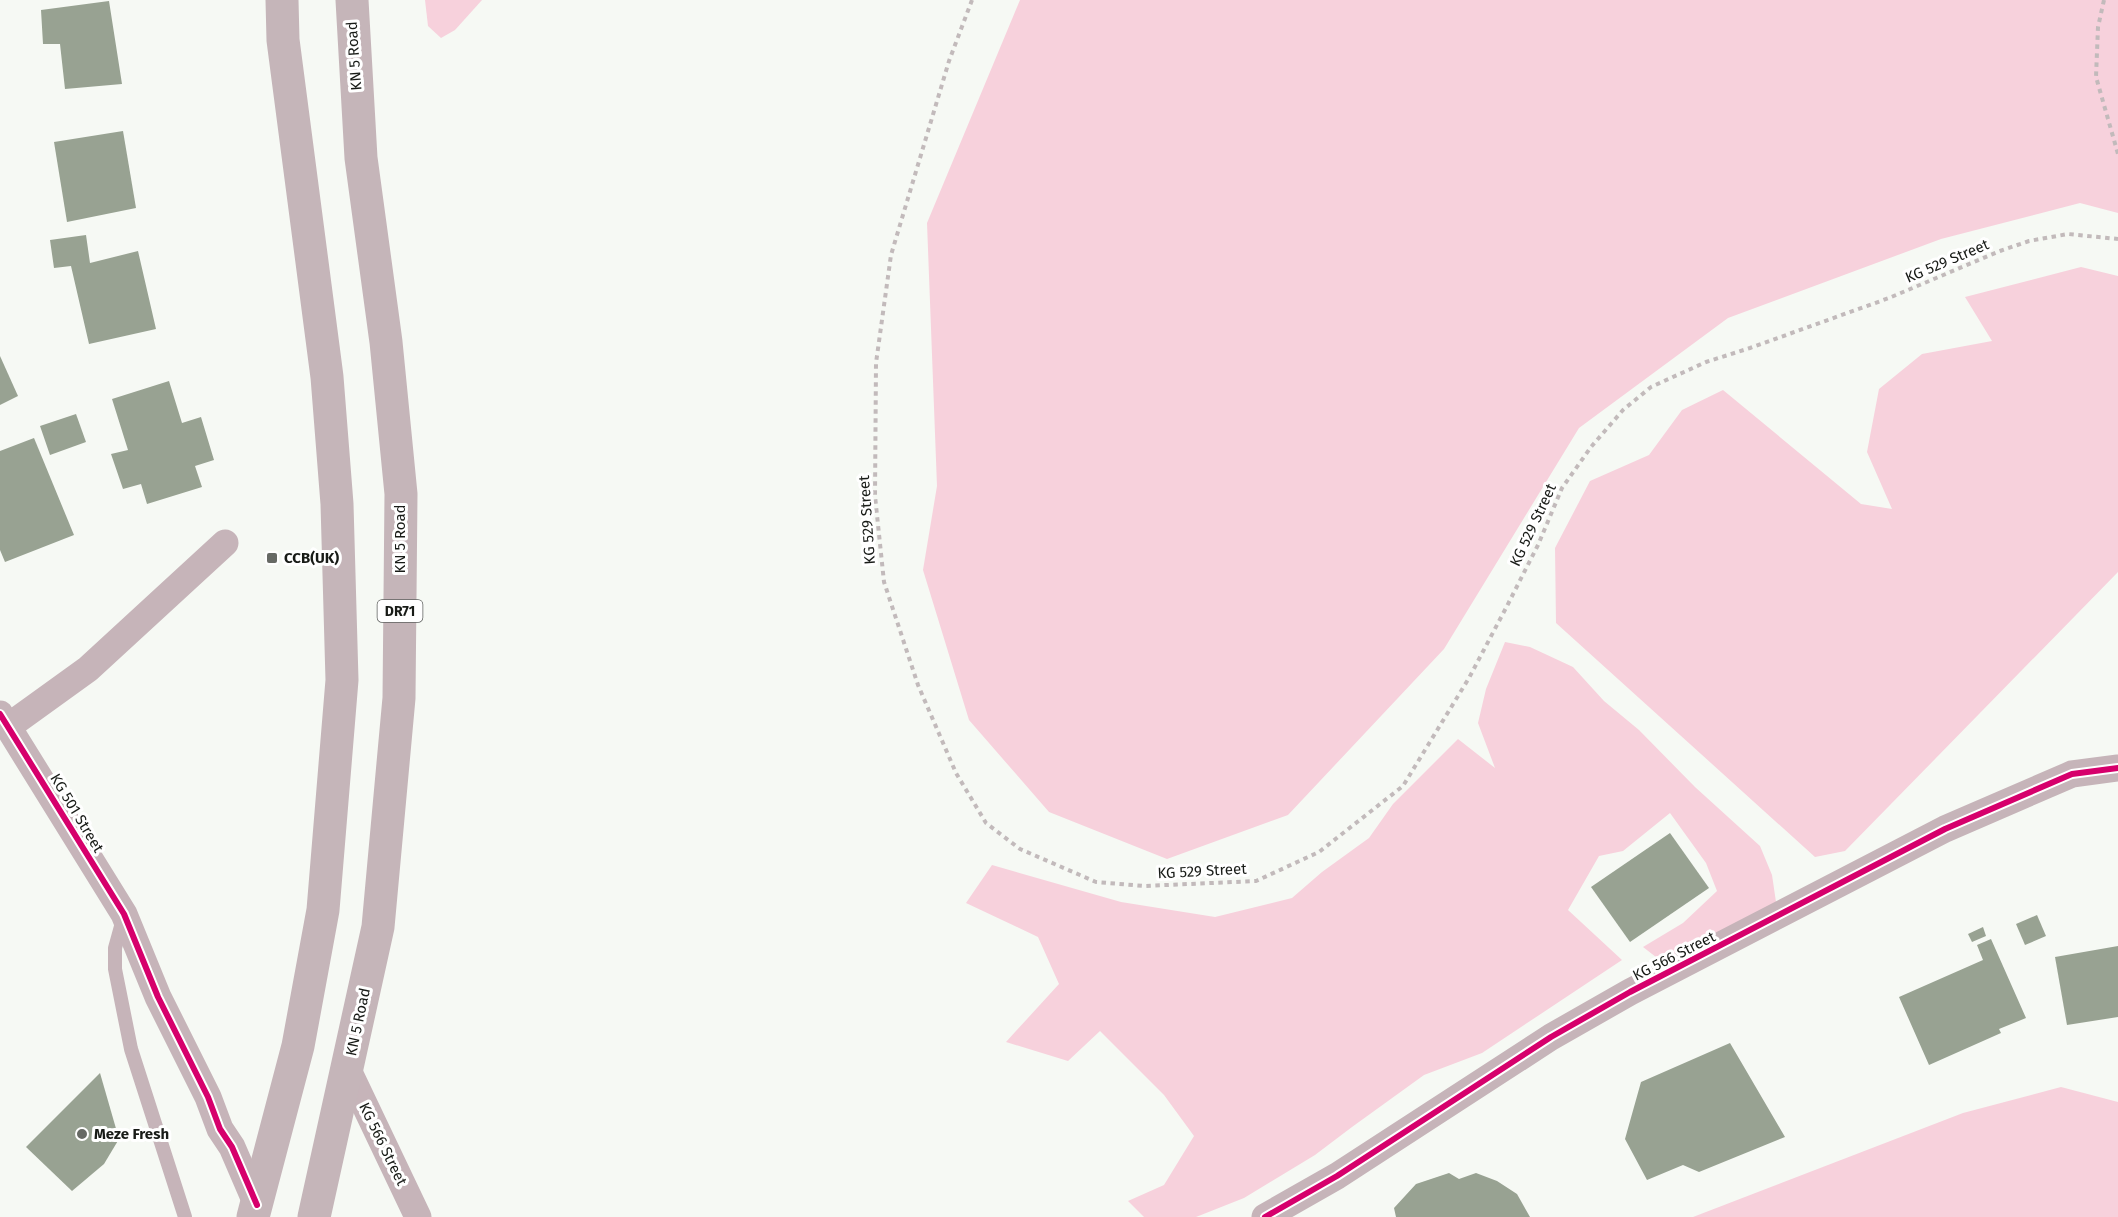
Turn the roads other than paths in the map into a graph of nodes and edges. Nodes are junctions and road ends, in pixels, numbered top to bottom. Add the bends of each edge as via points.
1 (282, 0) edge
2 (352, 0) edge
3 (225, 543) dead end
4 (4, 720) edge
5 (2118, 768) edge
6 (124, 914) junction
7 (348, 1070) junction
8 (255, 1211) edge
9 (185, 1217) edge
10 (314, 1217) edge
11 (418, 1217) edge
12 (1265, 1217) edge

1 - 8 main road via 283,40 327,377 337,504 342,680 323,910 298,1046
2 - 7 main road, KN 5 Road / DR71 via 361,158 386,342 400,494 399,698 378,927
3 - 4 street via 88,669
4 - 6 street, KG 501 Street
5 - 12 street, KG 566 Street via 2072,774 1945,828 1630,992 1551,1037 1337,1176
6 - 8 street, KG 501 Street via 158,997 232,1147
6 - 9 lane via 115,948 115,969 131,1049
7 - 10 main road, KN 5 Road / DR71
7 - 11 street, KG 566 Street

